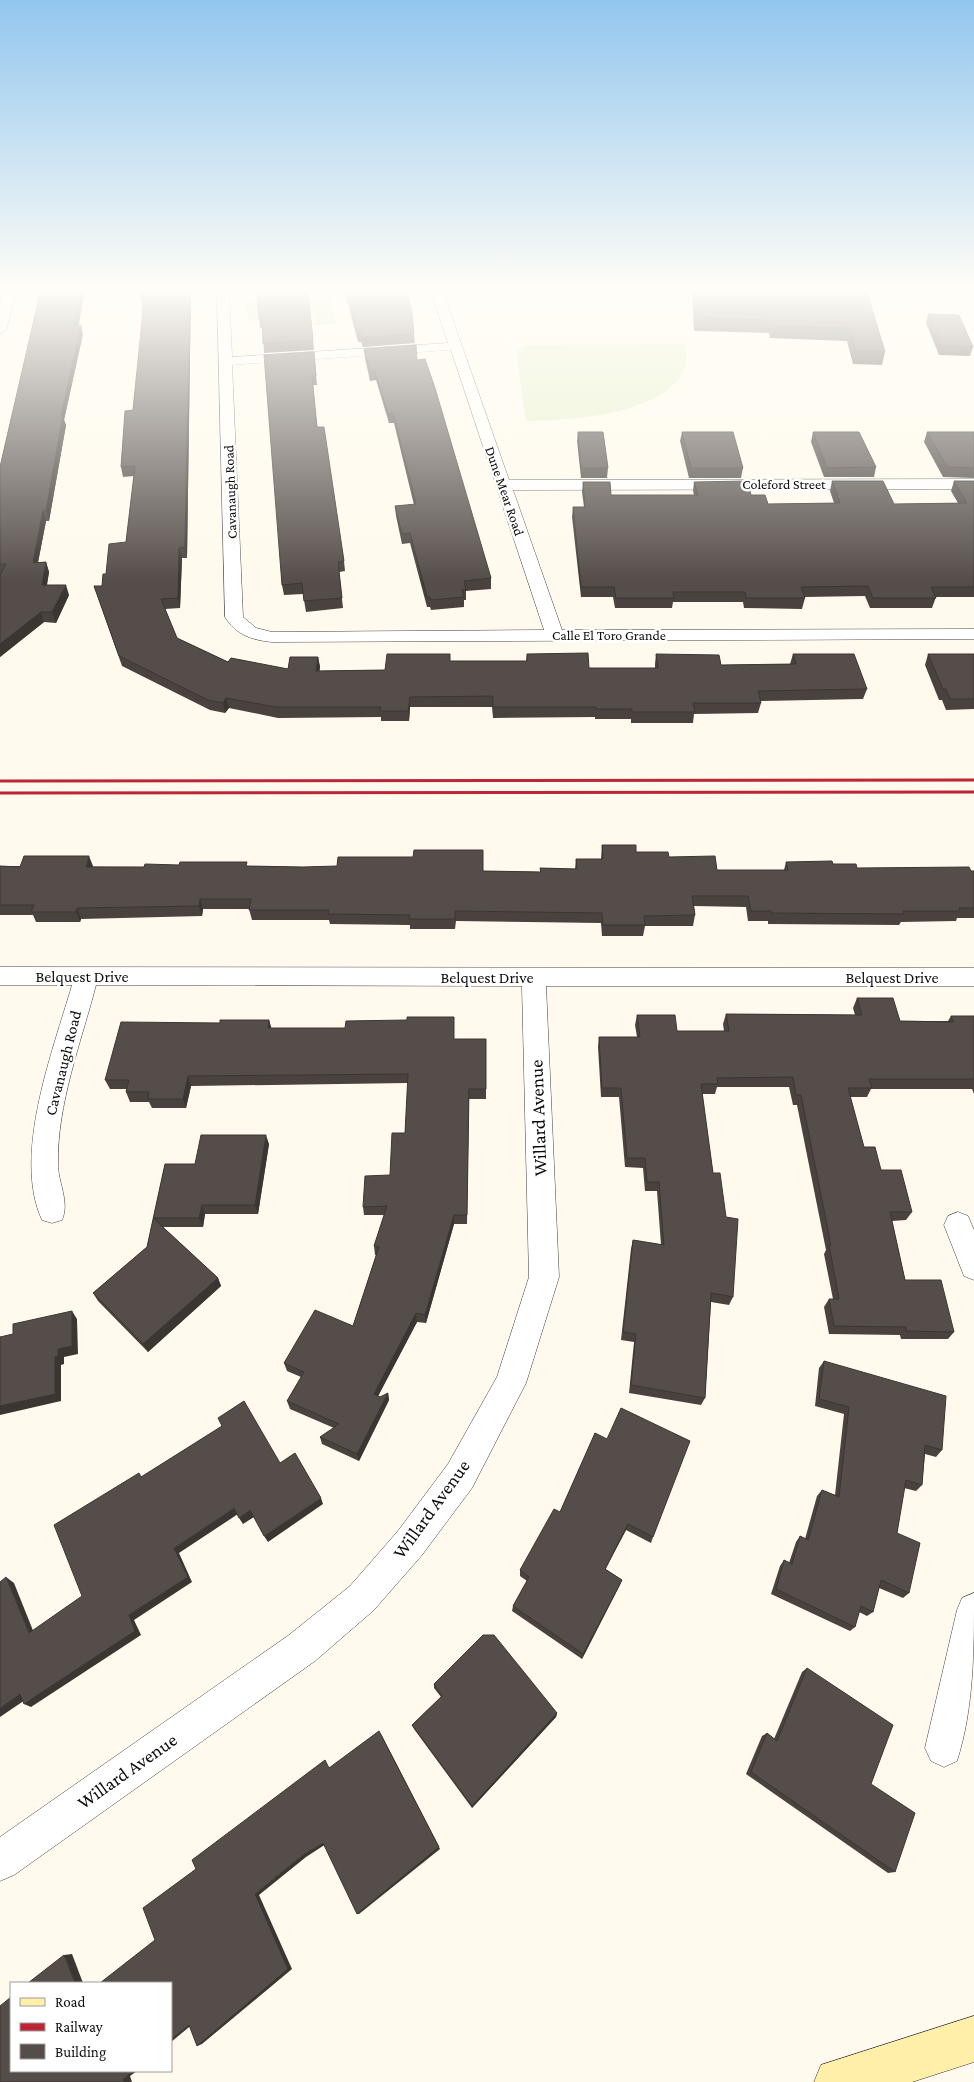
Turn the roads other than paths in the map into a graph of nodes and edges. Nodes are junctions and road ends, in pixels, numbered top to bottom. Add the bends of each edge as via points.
1 (228, 386) edge
2 (469, 386) edge
3 (503, 484) junction
4 (974, 484) edge
5 (246, 631) joint
6 (974, 634) edge
7 (555, 635) junction
8 (0, 976) edge
9 (86, 976) junction
10 (534, 977) junction
11 (974, 977) edge
12 (52, 1210) dead end
13 (958, 1225) dead end
14 (974, 1267) edge
15 (974, 1610) edge
16 (944, 1748) dead end
17 (0, 1861) edge
18 (974, 2039) edge
19 (838, 2082) edge

1 - 5 street, Cavanaugh Road via 234,617
2 - 3 street, Dune Mear Road
3 - 4 street, Coleford Street
3 - 7 street, Dune Mear Road
5 - 7 street, Calle El Toro Grande via 272,637
6 - 7 street, Calle El Toro Grande
8 - 9 street, Belquest Drive
9 - 10 street, Belquest Drive
9 - 12 street, Cavanaugh Road via 49,1113 44,1165
10 - 11 street, Belquest Drive
10 - 17 street, Willard Avenue via 544,1277 511,1383 460,1476 410,1543 362,1598 302,1648
13 - 14 street
15 - 16 street
18 - 19 main road

